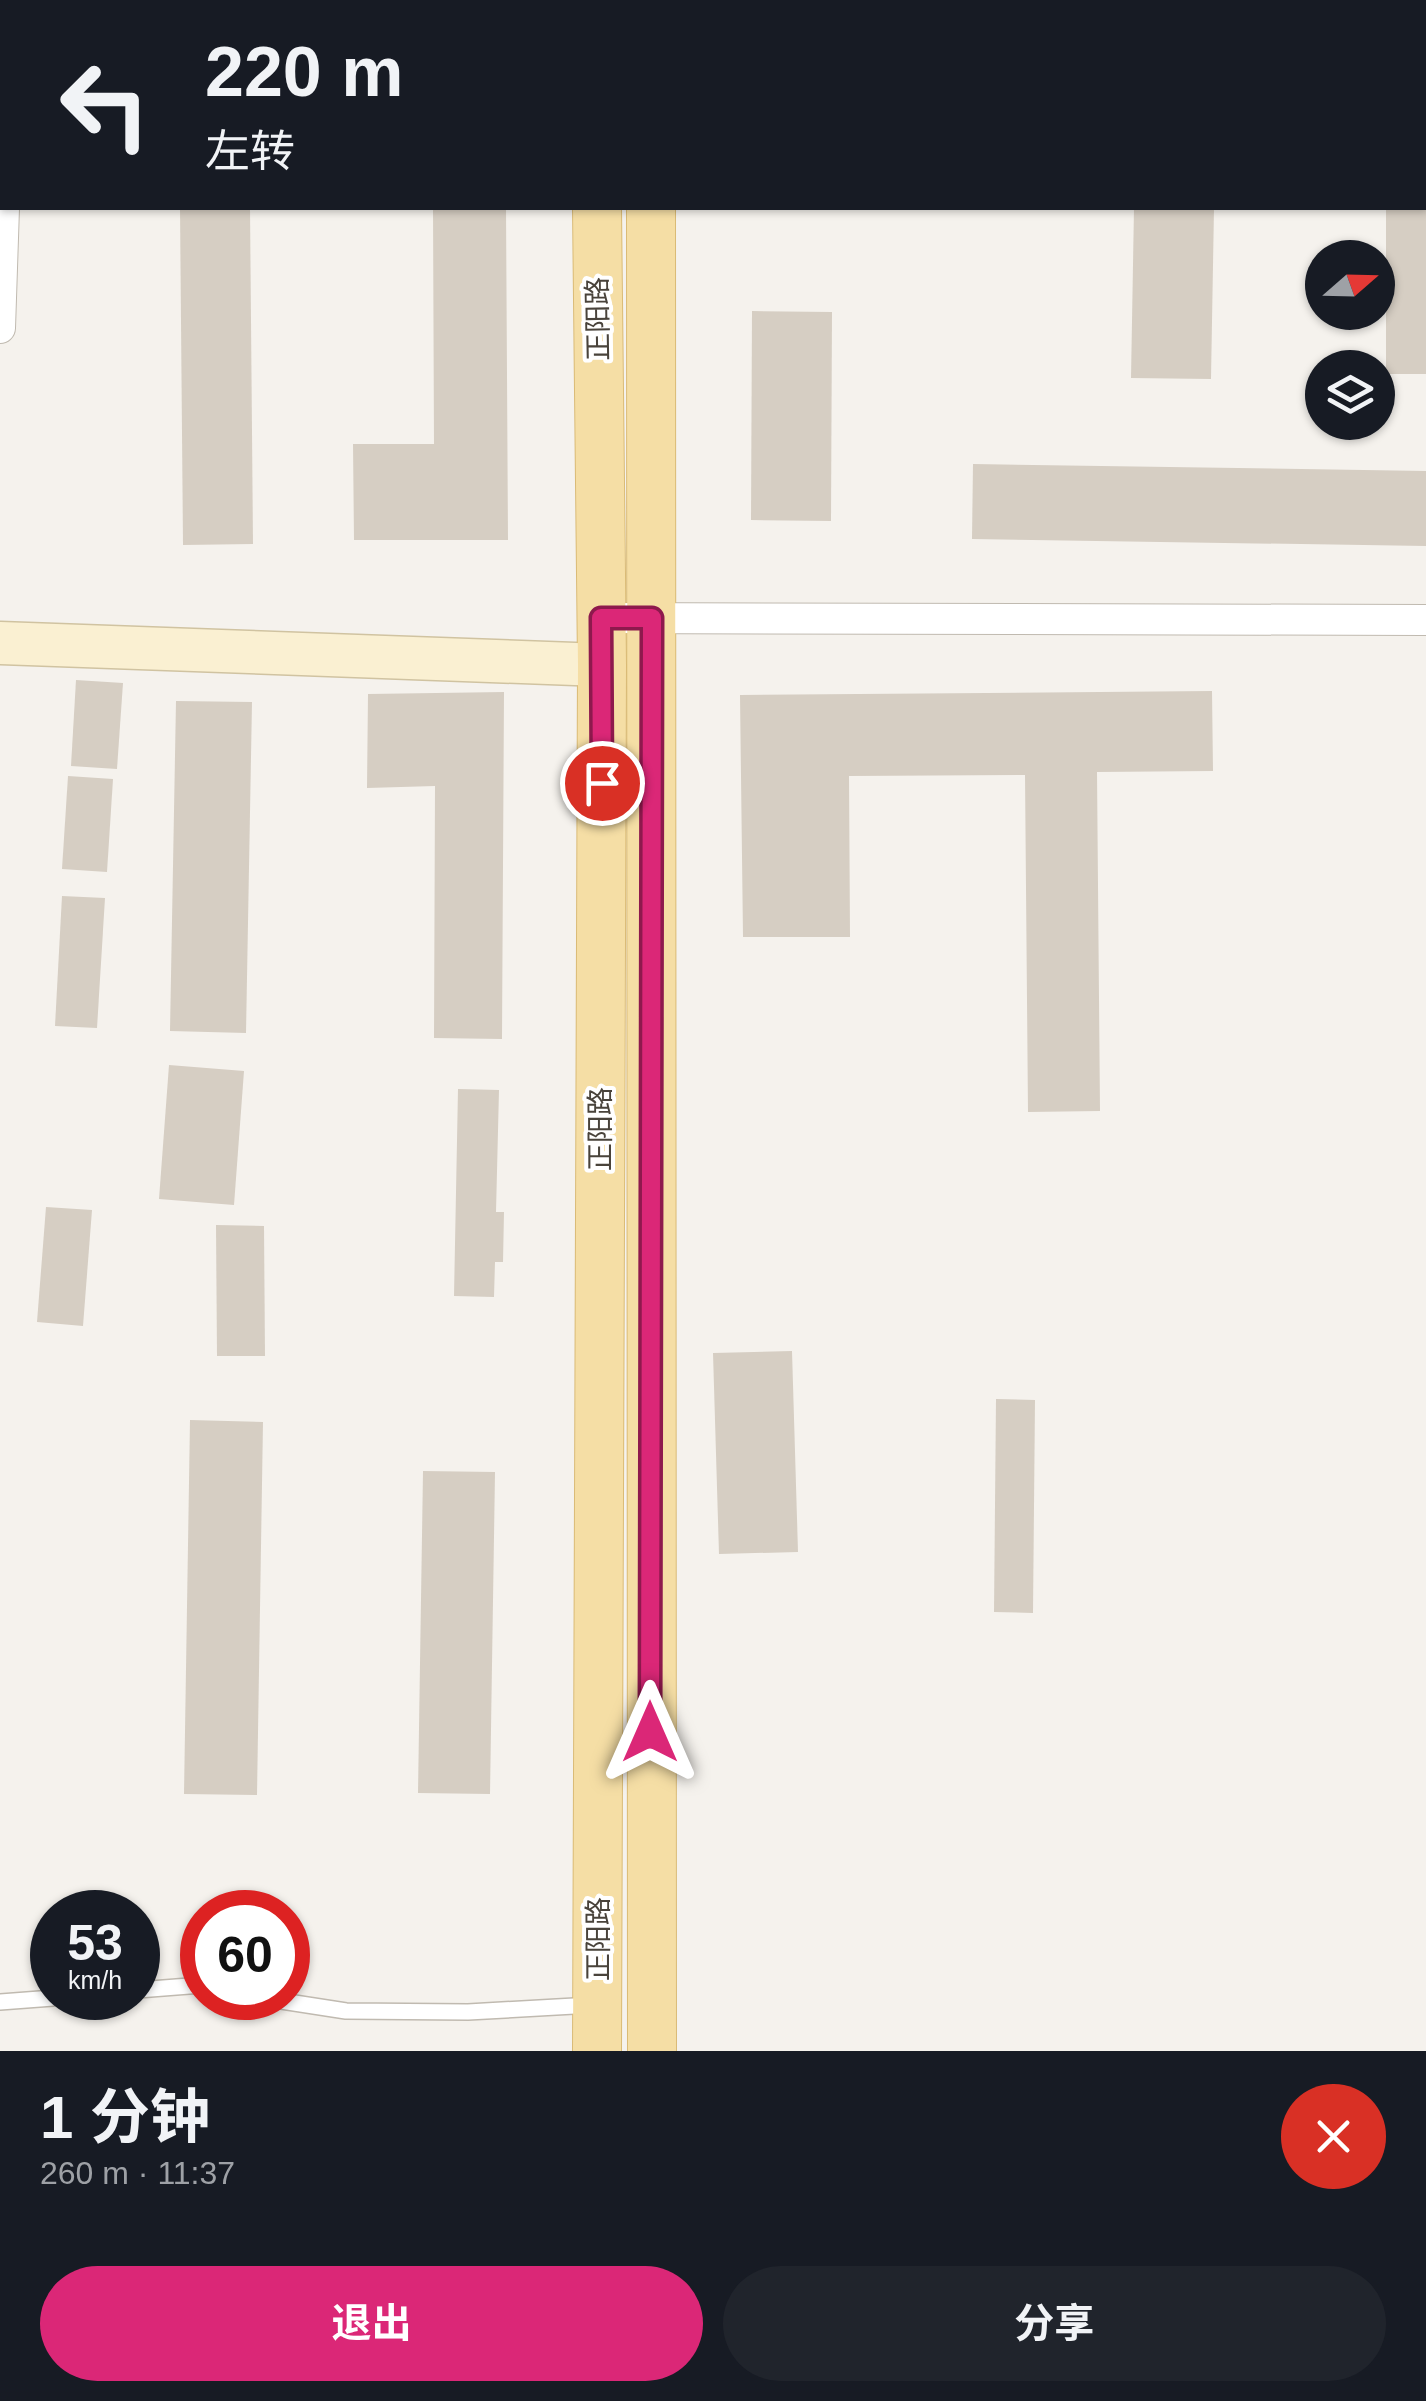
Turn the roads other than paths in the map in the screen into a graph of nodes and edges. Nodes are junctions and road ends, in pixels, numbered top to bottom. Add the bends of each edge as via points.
1 (4, 210) edge
2 (597, 210) edge
3 (651, 210) edge
4 (0, 328) edge
5 (601, 618) junction
6 (652, 618) junction
7 (1426, 620) edge
8 (0, 642) edge
9 (602, 665) junction
10 (30, 2000) edge
11 (0, 2002) edge
12 (310, 2005) edge
13 (598, 2028) edge
14 (652, 2051) edge

1 - 4 street
2 - 5 main road, 正阳路
3 - 6 main road, 正阳路
5 - 6 street
5 - 9 main road, 正阳路
6 - 7 street
6 - 14 main road, 正阳路
8 - 9 street
9 - 13 main road, 正阳路
10 - 11 lane
12 - 13 lane via 468,2012

